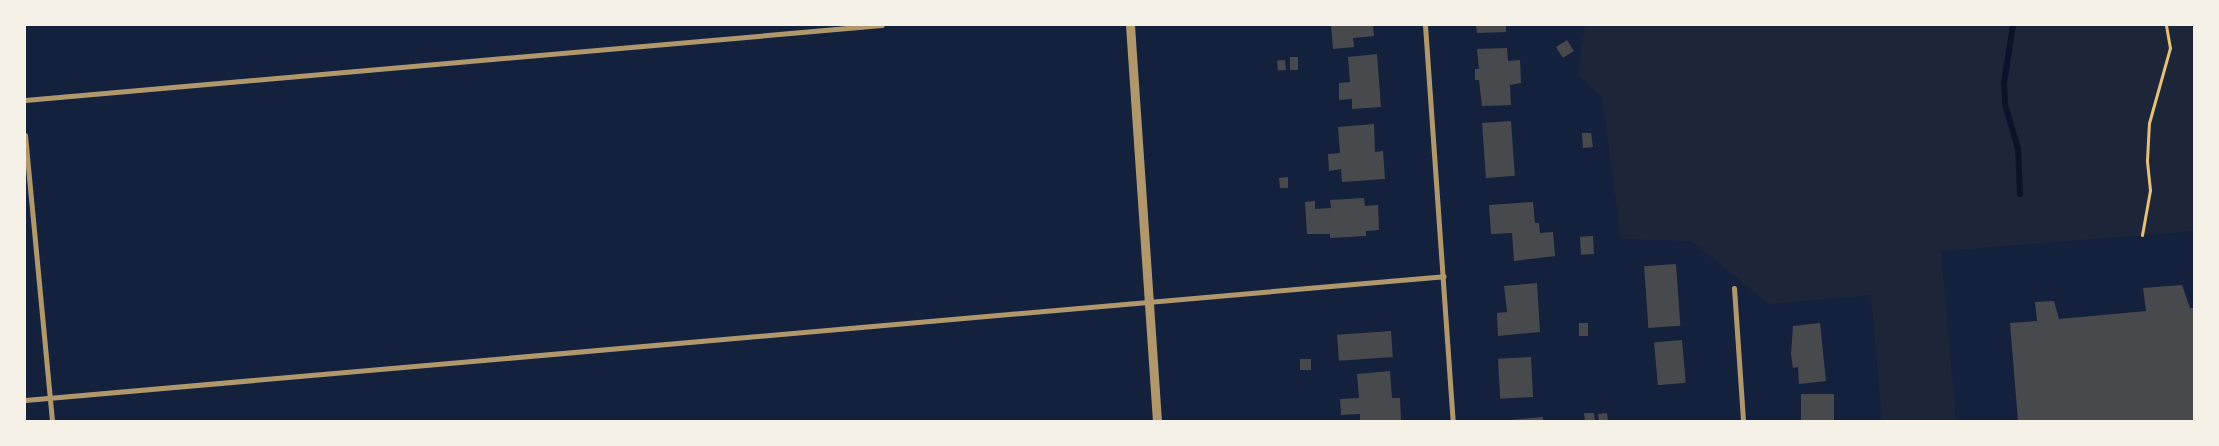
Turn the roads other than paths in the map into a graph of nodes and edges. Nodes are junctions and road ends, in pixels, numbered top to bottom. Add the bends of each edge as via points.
1 (882, 25) edge
2 (1130, 25) edge
3 (1426, 25) edge
4 (25, 100) edge
5 (25, 135) edge
6 (1444, 276) junction
7 (1734, 288) dead end
8 (1148, 302) junction
9 (50, 398) junction
10 (25, 400) edge
11 (52, 421) edge
12 (1157, 421) edge
13 (1453, 421) edge
14 (1743, 421) edge

1 - 4 street
2 - 8 street
3 - 6 street
5 - 9 street
6 - 8 street
6 - 13 street
7 - 14 street
8 - 9 street
8 - 12 street
9 - 10 street
9 - 11 street

